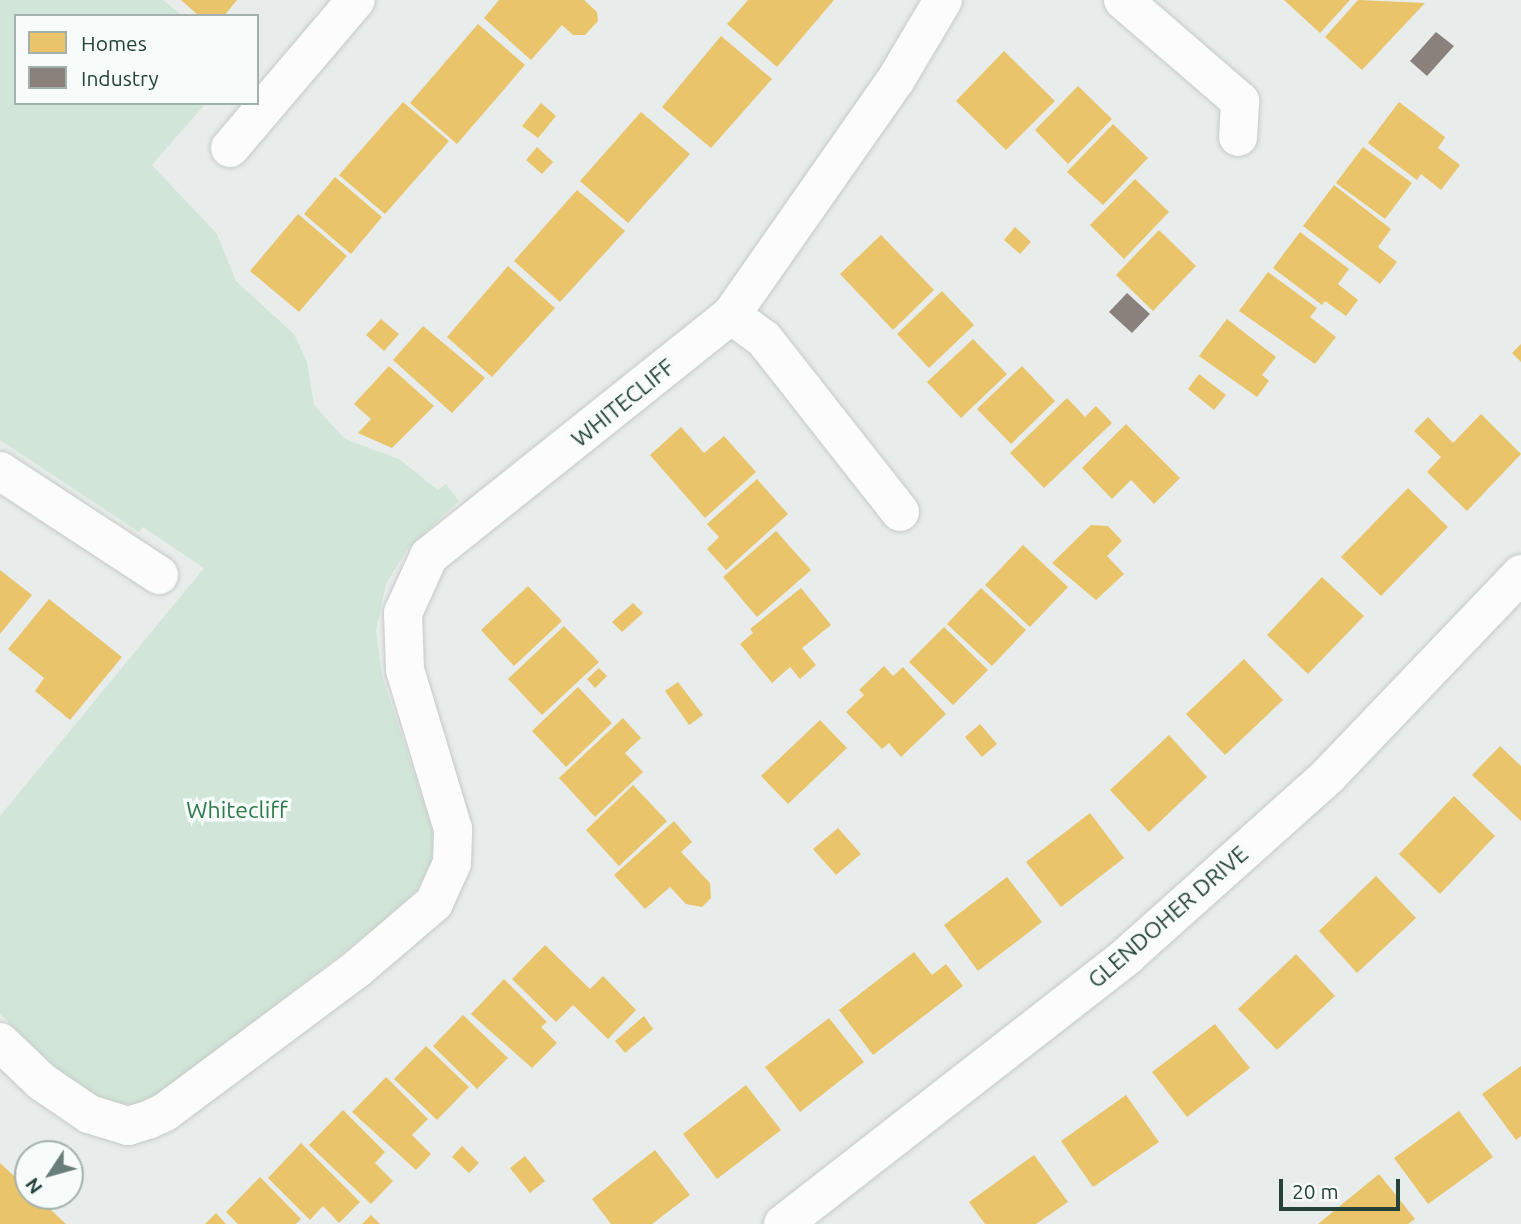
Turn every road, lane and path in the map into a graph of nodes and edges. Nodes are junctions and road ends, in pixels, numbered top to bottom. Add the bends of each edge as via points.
1 (356, 0) edge
2 (943, 0) edge
3 (1124, 0) edge
4 (1238, 137) dead end
5 (230, 148) dead end
6 (731, 315) junction
7 (0, 471) edge
8 (900, 512) dead end
9 (159, 575) dead end
10 (1517, 589) edge
11 (0, 1042) edge
12 (783, 1224) edge

1 - 5 street
2 - 6 street, WHITECLIFF via 895,81
3 - 4 street via 1240,101
6 - 8 street via 764,339
6 - 11 street, WHITECLIFF via 429,556 402,614 405,670 453,829 452,863 434,903 358,968 148,1120 128,1126 73,1105
7 - 9 street
10 - 12 street, GLENDOHER DRIVE via 1329,775 1128,956

